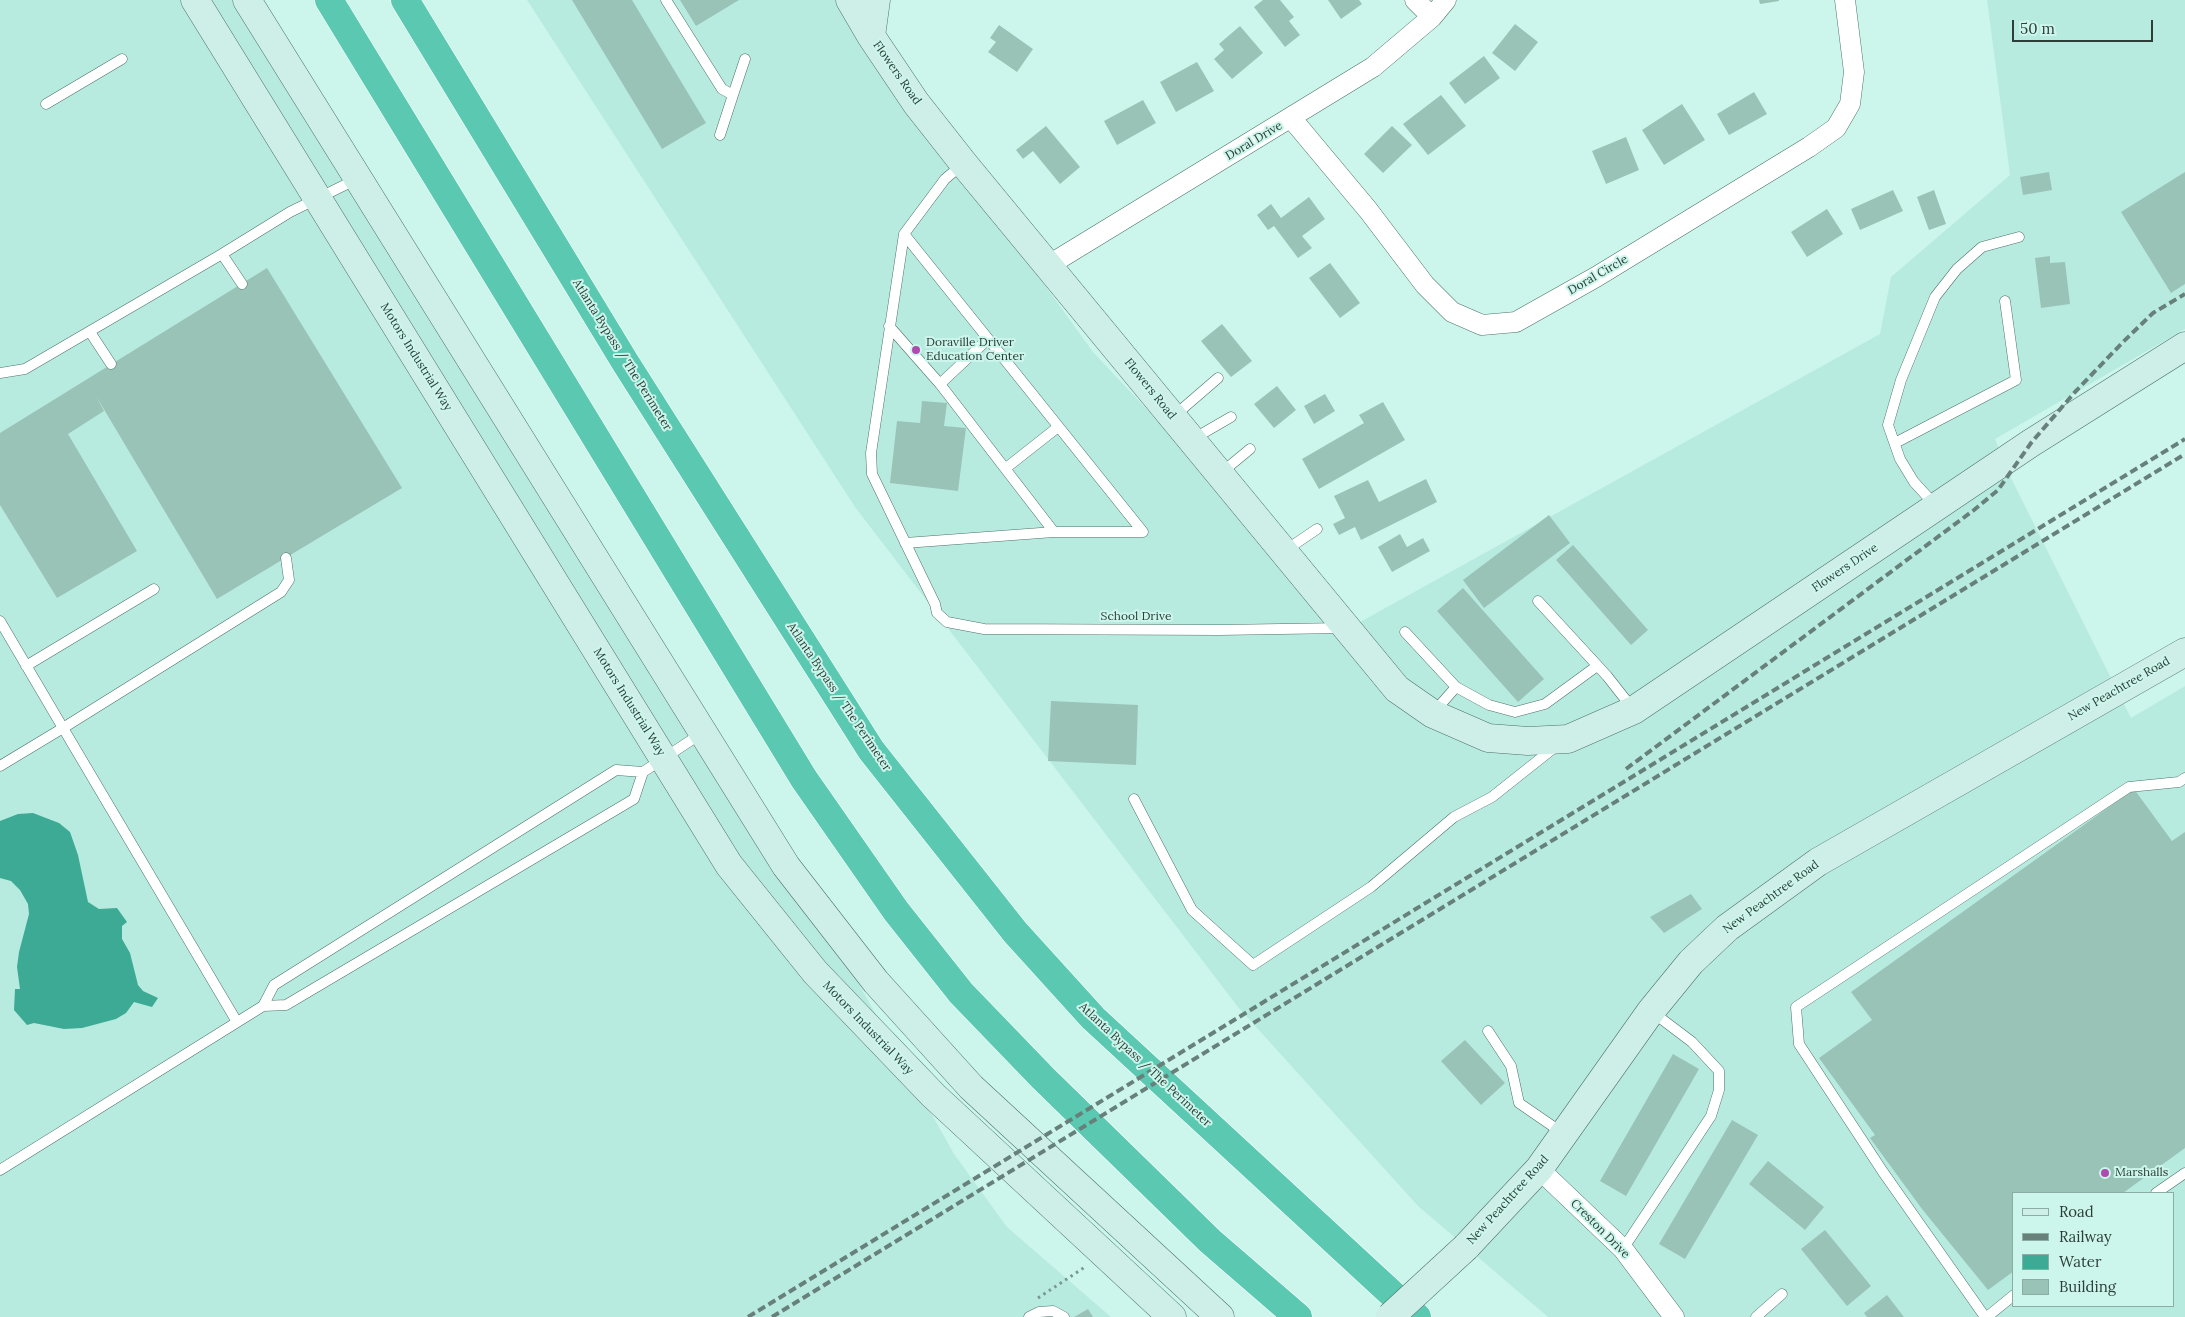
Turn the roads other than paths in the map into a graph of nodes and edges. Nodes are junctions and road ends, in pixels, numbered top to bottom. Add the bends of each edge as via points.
1 (195, 0) edge
2 (247, 0) edge
3 (329, 0) edge
4 (405, 0) edge
5 (666, 0) edge
6 (850, 0) edge
7 (876, 0) edge
8 (1415, 0) edge
9 (1446, 0) edge
10 (1845, 0) edge
11 (1432, 17) junction
12 (871, 36) junction
13 (122, 58) dead end
14 (745, 60) dead end
15 (733, 96) junction
16 (46, 104) dead end
17 (1292, 119) junction
18 (720, 135) dead end
19 (955, 171) junction
20 (358, 179) junction
21 (319, 199) junction
22 (904, 234) junction
23 (2019, 237) dead end
24 (222, 254) junction
25 (1049, 265) junction
26 (242, 284) dead end
27 (2005, 301) dead end
28 (889, 326) junction
29 (90, 332) junction
30 (988, 339) junction
31 (2185, 346) edge
32 (111, 364) dead end
33 (0, 372) edge
34 (1218, 378) dead end
35 (940, 384) junction
36 (1173, 416) junction
37 (1231, 417) dead end
38 (1058, 426) junction
39 (1192, 440) junction
40 (1895, 443) junction
41 (1250, 449) dead end
42 (1006, 468) junction
43 (1221, 473) junction
44 (1936, 506) junction
45 (1317, 528) dead end
46 (1054, 532) junction
47 (905, 543) junction
48 (1285, 551) junction
49 (286, 558) dead end
50 (154, 589) dead end
51 (1538, 601) dead end
52 (0, 621) edge
53 (1348, 628) junction
54 (1405, 632) dead end
55 (2185, 652) edge
56 (26, 666) junction
57 (1597, 666) junction
58 (1456, 687) junction
59 (1634, 710) junction
60 (1432, 714) junction
61 (63, 728) junction
62 (703, 732) junction
63 (1488, 738) joint
64 (1568, 739) junction
65 (653, 765) junction
66 (0, 766) edge
67 (2185, 778) edge
68 (1134, 800) dead end
69 (263, 1006) junction
70 (1652, 1011) junction
71 (237, 1022) junction
72 (1488, 1031) dead end
73 (1564, 1135) junction
74 (1539, 1169) junction
75 (0, 1170) edge
76 (2185, 1173) edge
77 (2157, 1192) edge
78 (1623, 1249) junction
79 (1782, 1294) dead end
80 (2012, 1297) edge
81 (1031, 1316) edge
82 (1410, 1316) edge
83 (1064, 1317) edge
84 (1172, 1317) edge
85 (1220, 1317) edge
86 (1298, 1317) edge
87 (1674, 1317) edge
88 (1756, 1317) edge
89 (1986, 1317) edge

1 - 21 main road, Motors Industrial Way
2 - 20 main road
3 - 86 highway via 804,778 896,911 961,993 1042,1078 1210,1241
4 - 82 highway, Atlanta Bypass / The Perimeter via 630,370 871,750 1015,932 1094,1018
5 - 15 lane via 722,89
6 - 12 main road, Flowers Road
7 - 12 main road
8 - 11 street
9 - 11 street, Doral Drive
10 - 17 street, Doral Circle via 1854,72 1850,104 1836,128 1596,277 1516,322 1482,325 1452,312 1425,285
11 - 17 street, Doral Drive via 1373,67
12 - 19 main road, Flowers Road via 916,102
13 - 16 lane
14 - 15 lane
15 - 18 lane
17 - 25 street, Doral Drive
19 - 22 lane
19 - 25 main road, Flowers Road
20 - 21 lane
20 - 62 main road
21 - 24 lane via 290,212
21 - 65 main road, Motors Industrial Way
22 - 28 lane, School Drive
22 - 30 lane
23 - 40 lane via 1982,247 1957,269 1935,297 1901,380 1888,425
24 - 26 lane
24 - 29 lane
25 - 36 main road, Flowers Road
27 - 40 lane via 2016,380
28 - 35 lane
28 - 47 lane, School Drive via 871,453 872,474
29 - 32 lane
29 - 33 lane via 25,369
30 - 35 lane
30 - 38 lane
31 - 44 main road, Flowers Drive
34 - 36 lane
35 - 42 lane
36 - 39 main road, Flowers Road
37 - 39 lane
38 - 42 lane
38 - 46 lane via 1143,532
39 - 43 main road, Flowers Road
40 - 44 lane via 1900,459 1914,482
41 - 43 lane
42 - 46 lane
43 - 48 main road, Flowers Road
44 - 59 main road, Flowers Drive
45 - 48 lane
46 - 47 lane
47 - 53 lane, School Drive via 937,613 947,622 984,629
48 - 53 main road, Flowers Road
49 - 61 lane via 289,580 281,592
50 - 56 lane
51 - 57 lane
52 - 56 lane
53 - 60 main road, Flowers Road via 1397,689
54 - 58 lane
55 - 70 main road, New Peachtree Road via 1818,862 1727,928 1691,962
56 - 61 lane
57 - 58 lane via 1544,704 1515,712 1489,705
57 - 59 lane
58 - 60 lane
59 - 64 main road, Flowers Drive
60 - 63 main road, Flowers Road
61 - 66 lane
61 - 71 lane
62 - 65 lane
62 - 85 main road via 786,866 876,982 971,1087
63 - 64 main road, Flowers Drive
64 - 68 lane via 1544,754 1492,797 1454,817 1371,888 1253,965 1192,910
65 - 69 lane via 616,770 274,986
65 - 69 lane via 634,799 286,1005
65 - 84 main road, Motors Industrial Way via 815,972 933,1096
67 - 89 lane via 2179,782 2130,787 1796,1007 1799,1044 1883,1172
69 - 71 lane
70 - 73 main road, New Peachtree Road
70 - 78 lane via 1692,1042 1719,1071 1719,1090 1711,1116
71 - 75 lane
72 - 73 lane via 1511,1066 1519,1103
73 - 74 main road, New Peachtree Road
74 - 78 street, Creston Drive
74 - 82 main road, New Peachtree Road, bridge via 1466,1247
76 - 77 lane
78 - 87 street, Creston Drive
79 - 88 lane
80 - 89 lane
81 - 83 lane via 1053,1311

